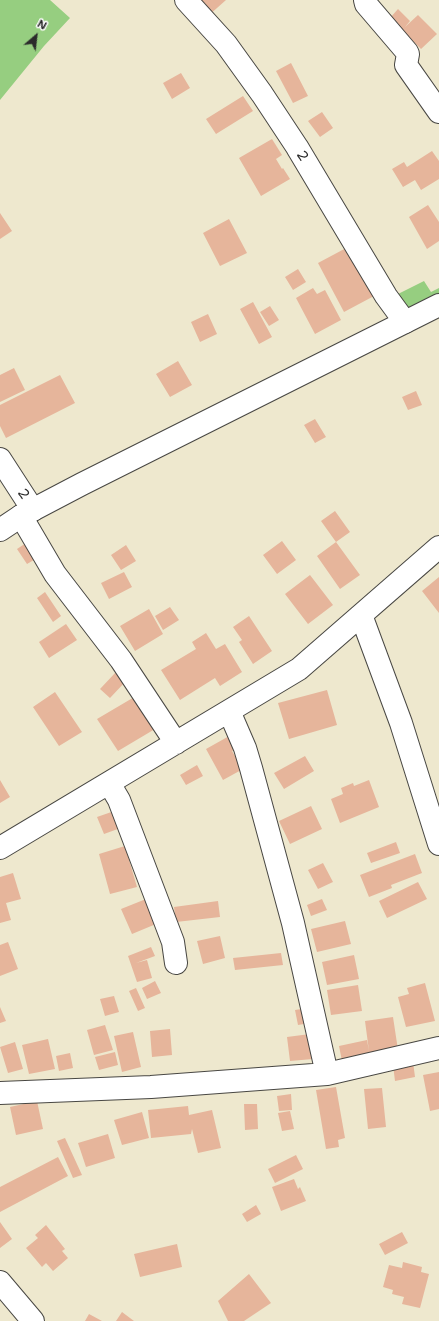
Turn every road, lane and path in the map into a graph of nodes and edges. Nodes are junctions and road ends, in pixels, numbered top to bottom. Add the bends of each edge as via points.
1 (186, 0) edge
2 (365, 0) edge
3 (439, 112) edge
4 (439, 305) edge
5 (405, 322) junction
6 (0, 459) edge
7 (27, 513) junction
8 (0, 530) edge
9 (439, 547) edge
10 (361, 615) junction
11 (229, 711) junction
12 (176, 743) junction
13 (109, 784) junction
14 (439, 844) edge
15 (0, 848) edge
16 (176, 963) dead end
17 (439, 1048) edge
18 (327, 1074) junction
19 (0, 1093) edge
20 (0, 1282) edge
21 (33, 1321) edge

1 - 5 street, 2 via 226,44 262,94 297,147 386,296
2 - 3 street via 407,52 406,65
4 - 5 street
5 - 7 street
6 - 7 street, 2
7 - 8 street
7 - 12 street, 2 via 55,574 121,660
9 - 10 street
10 - 11 street via 299,670
10 - 14 street via 401,723
11 - 12 street
11 - 18 street via 245,748 253,776 292,924
12 - 13 street
13 - 15 street
13 - 16 street via 119,800 173,942
17 - 18 street
18 - 19 street via 151,1087
20 - 21 street

